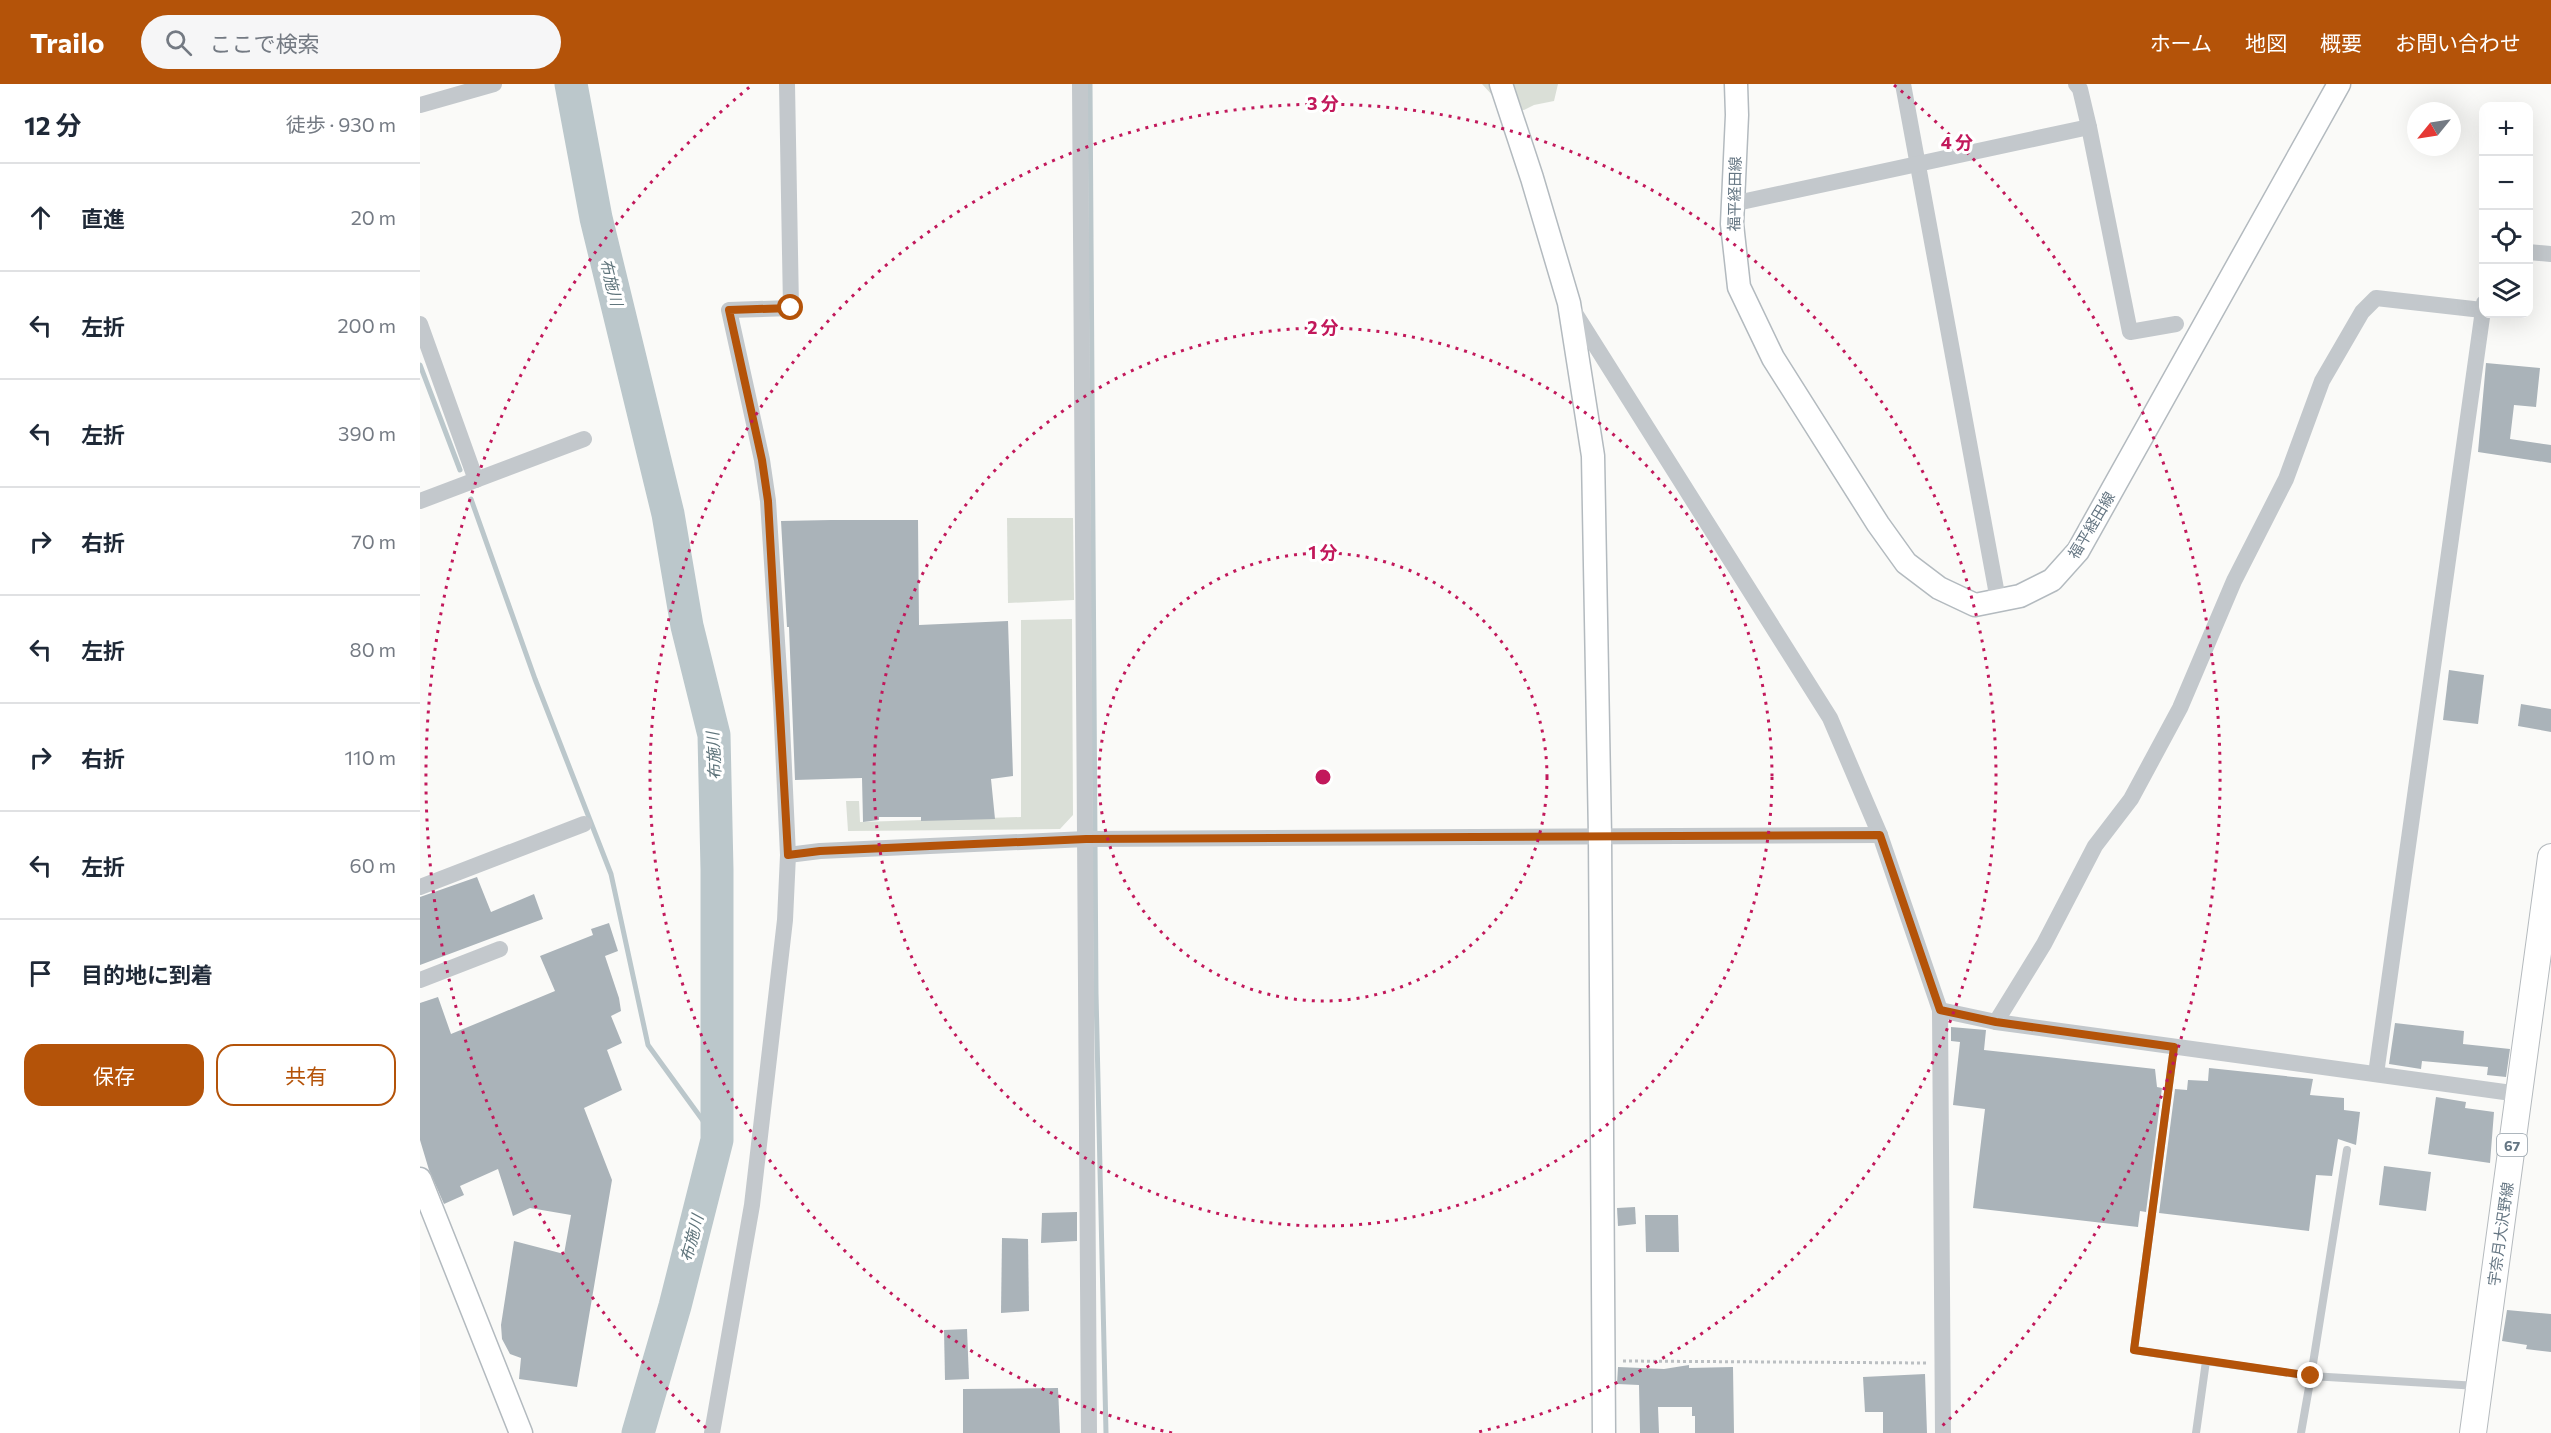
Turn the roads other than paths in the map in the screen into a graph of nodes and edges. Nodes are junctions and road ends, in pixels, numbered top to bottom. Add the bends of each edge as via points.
1 (494, 84) edge
2 (787, 84) edge
3 (1080, 84) edge
4 (1501, 84) edge
5 (1736, 84) edge
6 (1903, 84) edge
7 (2076, 84) edge
8 (2339, 84) edge
9 (420, 105) edge
10 (2089, 127) junction
11 (1918, 164) junction
12 (1732, 204) junction
13 (2533, 252) edge
14 (2551, 254) edge
15 (1569, 303) junction
16 (2479, 307) edge
17 (2481, 318) edge
18 (420, 324) edge
19 (2176, 324) dead end
20 (584, 439) dead end
21 (476, 480) junction
22 (420, 501) edge
23 (1998, 600) junction
24 (584, 824) dead end
25 (1880, 835) junction
26 (1600, 836) junction
27 (1086, 839) junction
28 (788, 855) junction
29 (2551, 857) edge
30 (420, 887) edge
31 (500, 949) dead end
32 (420, 980) edge
33 (1940, 1010) junction
34 (1996, 1022) junction
35 (2174, 1047) junction
36 (2376, 1074) junction
37 (2519, 1094) junction
38 (2347, 1150) dead end
39 (420, 1179) edge
40 (2206, 1360) junction
41 (2311, 1376) junction
42 (2479, 1386) junction
43 (521, 1433) edge
44 (712, 1433) edge
45 (1089, 1433) edge
46 (1604, 1433) edge
47 (1943, 1433) edge
48 (2196, 1433) edge
49 (2301, 1433) edge
50 (2473, 1433) edge

1 - 9 street
2 - 28 street via 791,308 729,310 768,501
3 - 27 street
4 - 15 street
5 - 12 street, 福平経田線
6 - 11 street
7 - 10 street
8 - 23 street, 福平経田線 via 2078,551 2052,580 2020,596
10 - 11 street
10 - 19 street via 2130,332
11 - 12 street
11 - 23 street
12 - 23 street, 福平経田線 via 1738,287 1773,358 1878,524 1906,563 1939,588 1975,605
13 - 14 street
15 - 25 street via 1830,718
15 - 26 street via 1593,456
16 - 34 street via 2376,298 2362,312 2322,381 2286,479 2234,581 2180,708 2131,799 2095,846 2044,944
17 - 36 street
18 - 21 street
20 - 21 street
21 - 22 street
24 - 30 street
25 - 26 street
25 - 33 street
26 - 27 street
26 - 46 street
27 - 28 street
27 - 45 street
28 - 44 street via 785,920 752,1206
29 - 37 main road, 宇奈月大沢野線 / 67
31 - 32 street
33 - 34 street
33 - 47 street
34 - 35 street
35 - 36 street
35 - 40 lane via 2134,1350
36 - 37 street
37 - 42 main road, 宇奈月大沢野線 / 67
38 - 41 lane
39 - 43 street
40 - 41 lane
40 - 48 lane
41 - 42 lane
41 - 49 lane
42 - 50 main road, 宇奈月大沢野線 / 67

